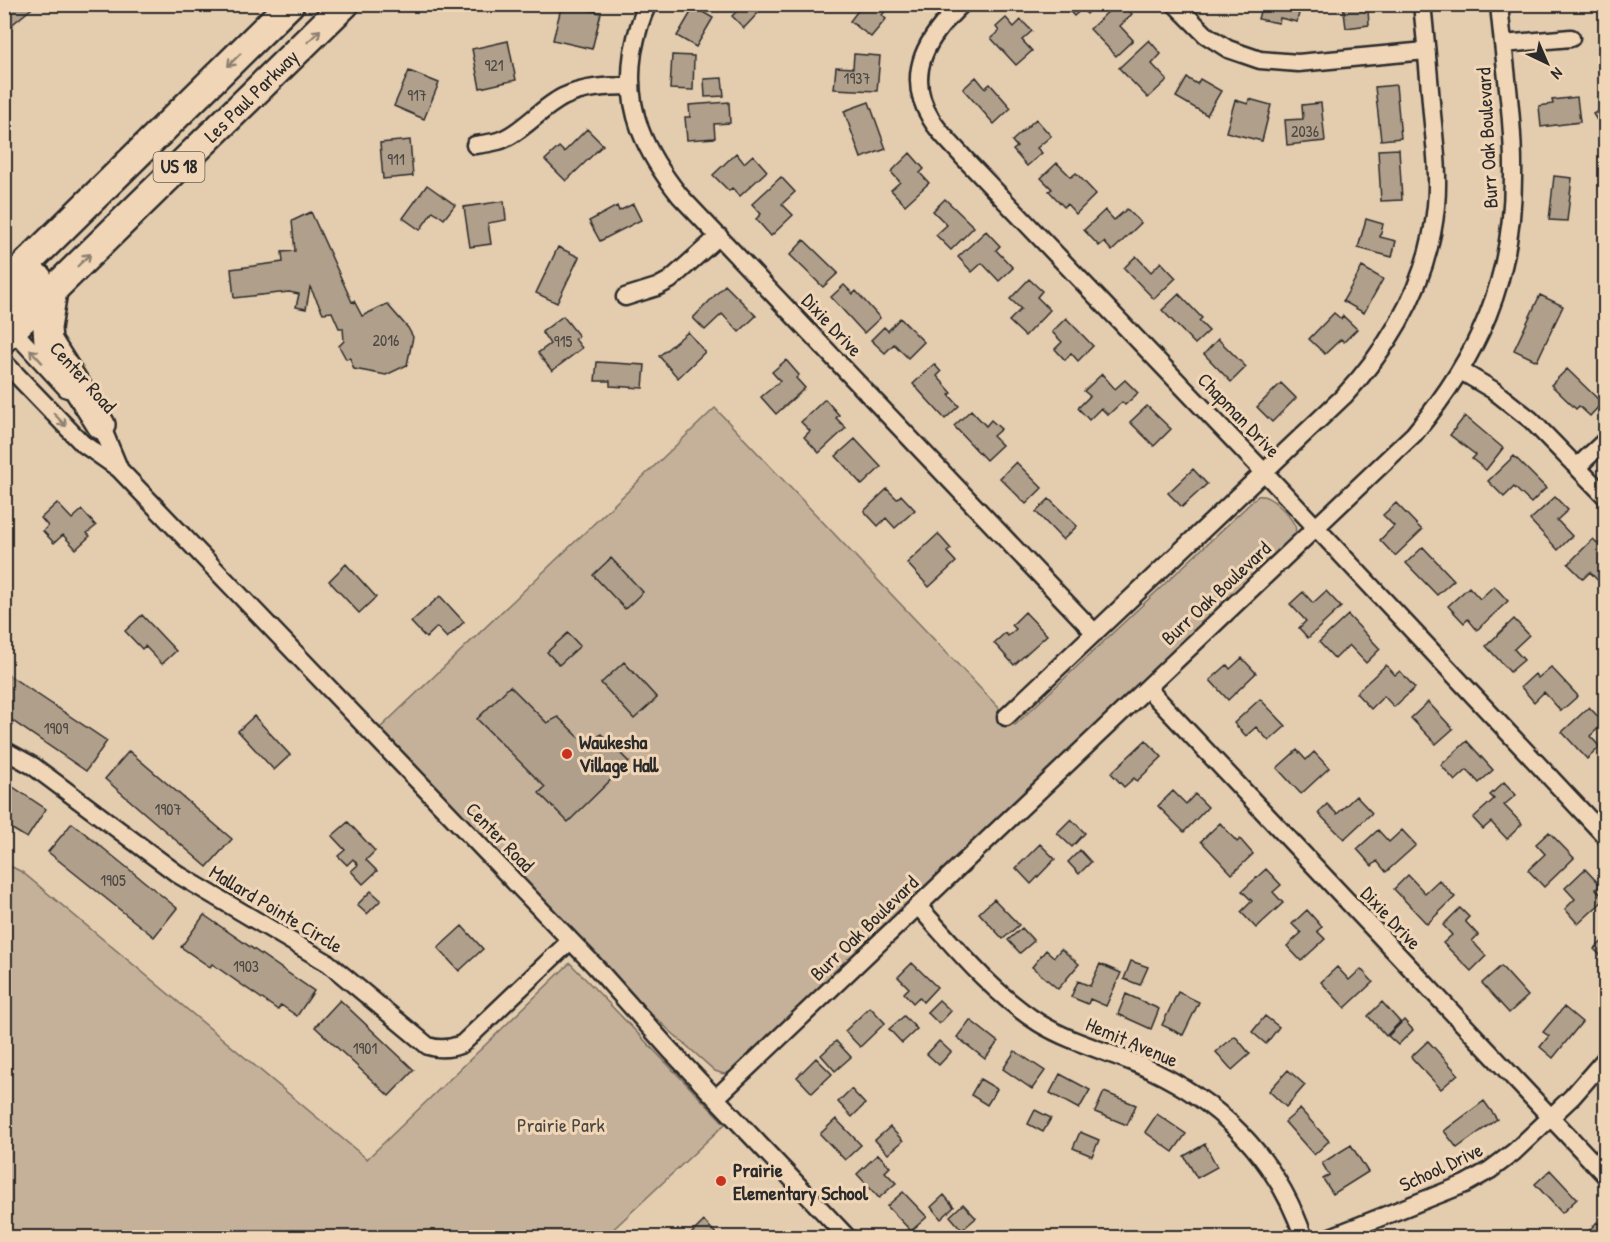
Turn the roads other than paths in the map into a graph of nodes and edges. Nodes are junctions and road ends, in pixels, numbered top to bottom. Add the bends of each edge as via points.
1 (290, 4) edge
2 (345, 4) edge
3 (648, 4) edge
4 (962, 4) edge
5 (1175, 4) edge
6 (1422, 4) edge
7 (1499, 4) edge
8 (1571, 38) dead end
9 (1503, 44) junction
10 (1426, 51) junction
11 (631, 86) junction
12 (169, 124) junction
13 (475, 145) dead end
14 (719, 236) junction
15 (4, 286) edge
16 (53, 291) junction
17 (625, 297) dead end
18 (6, 325) edge
19 (4, 363) edge
20 (1461, 371) junction
21 (101, 425) junction
22 (1605, 440) edge
23 (1577, 466) junction
24 (119, 469) junction
25 (1264, 472) junction
26 (1605, 497) edge
27 (1315, 528) junction
28 (1095, 633) junction
29 (1147, 688) junction
30 (1006, 717) dead end
31 (4, 750) edge
32 (1605, 837) edge
33 (918, 906) junction
34 (570, 941) junction
35 (1605, 1058) edge
36 (717, 1097) junction
37 (1550, 1119) junction
38 (1605, 1176) edge
39 (848, 1238) edge
40 (1304, 1238) edge
41 (1328, 1238) edge

1 -> 12 main road, Les Paul Parkway / US 18
16 -> 2 main road, Les Paul Parkway / US 18
3 - 11 street, Dixie Drive via 635,40
4 - 25 street, Chapman Drive via 936,30 924,52 919,83 931,120
5 - 10 street via 1206,35 1228,49 1260,60 1298,63
6 - 10 street
7 - 9 street, Burr Oak Boulevard
8 - 9 street
9 - 20 street, Burr Oak Boulevard via 1513,166 1511,225 1488,317
10 - 25 street via 1437,184 1422,274 1399,325 1366,372
11 - 13 street via 577,92 542,110 509,136
11 - 14 street, Dixie Drive via 643,139 660,170
12 - 15 main road, Les Paul Parkway / US 18
12 - 18 main road via 107,210
14 - 17 street via 670,280
14 - 28 street, Dixie Drive
16 - 18 main road, Les Paul Parkway / US 18
16 - 21 main road via 48,341
21 -> 18 street, Center Road
19 -> 24 street, Center Road via 82,443
20 - 23 street via 1532,420
20 - 27 street, Burr Oak Boulevard via 1414,434
21 - 24 street, Center Road
22 - 23 street
23 - 26 street
24 - 34 street, Center Road
25 - 27 street, Chapman Drive
25 - 28 street
27 - 29 street, Burr Oak Boulevard
27 - 32 street, Chapman Drive
28 - 30 street
29 - 33 street, Burr Oak Boulevard
29 - 37 street, Dixie Drive
31 - 34 street, Mallard Pointe Circle via 33,766 179,875 328,963 436,1049 462,1044
33 - 36 street, Burr Oak Boulevard
33 - 40 street, Hemit Avenue via 1013,1005 1068,1038 1173,1081 1232,1124 1279,1182
34 - 36 street, Center Road
35 - 37 street, School Drive
36 - 39 street, Center Road
37 - 38 street, Dixie Drive
37 - 41 street, School Drive via 1514,1152 1465,1184

